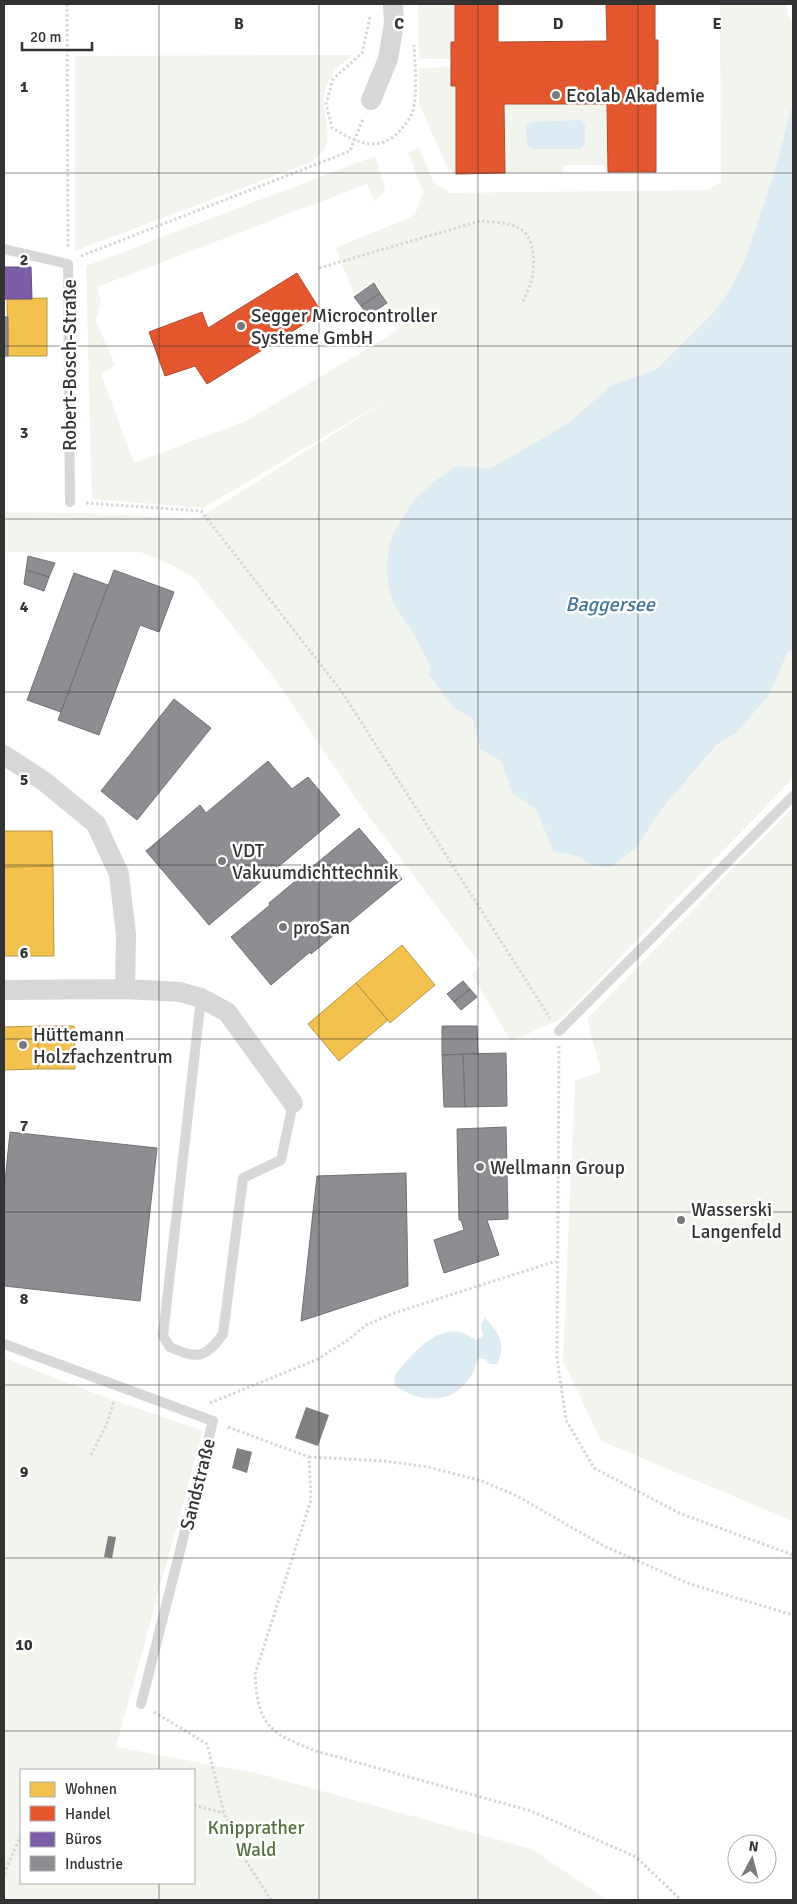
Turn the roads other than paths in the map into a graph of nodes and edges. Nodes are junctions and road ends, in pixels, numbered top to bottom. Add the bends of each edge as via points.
1 (394, 4) edge
2 (371, 100) road end
3 (4, 249) edge
4 (70, 502) road end
5 (4, 755) edge
6 (793, 796) edge
7 (125, 989) junction
8 (4, 990) edge
9 (201, 998) junction
10 (559, 1031) road end
11 (293, 1103) joint
12 (4, 1344) edge
13 (141, 1704) road end

1 - 2 street via 388,59
3 - 4 lane, Robert-Bosch-Straße via 68,264
5 - 7 street via 96,824 120,874 126,935
6 - 10 lane
7 - 8 street
7 - 9 street via 180,992
9 - 11 street via 227,1012
9 - 11 lane via 163,1336 170,1348 200,1355 211,1350 224,1334 243,1178 281,1160
12 - 13 lane, Sandstraße via 213,1421

